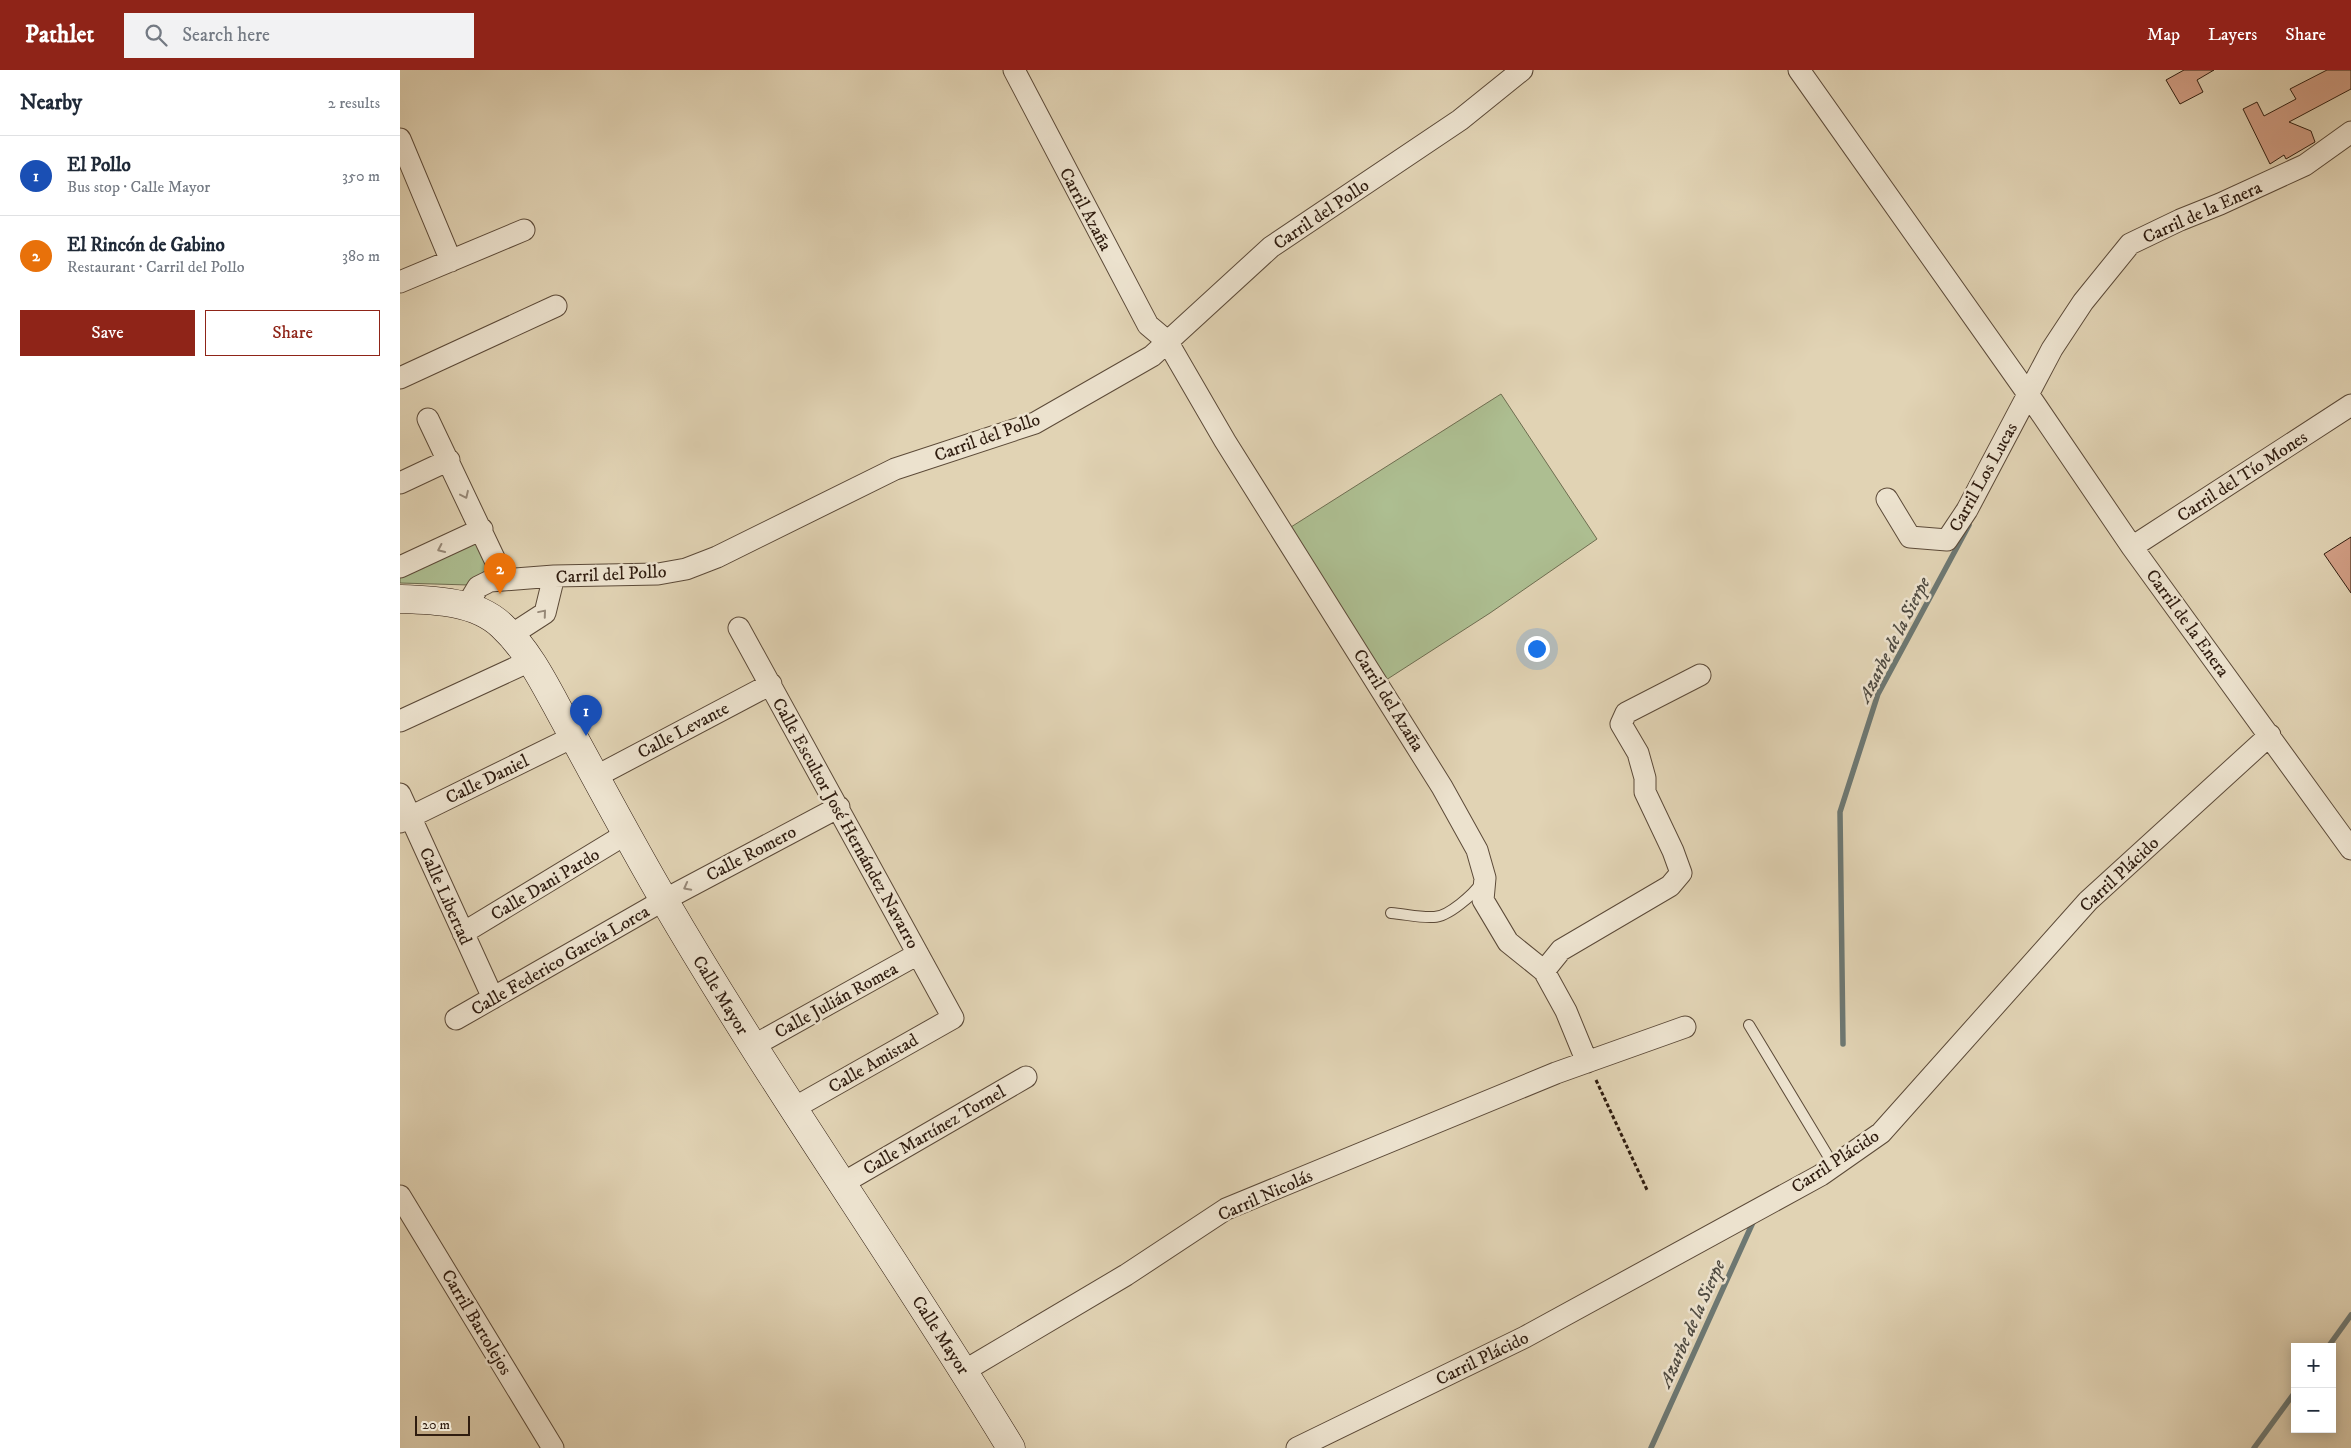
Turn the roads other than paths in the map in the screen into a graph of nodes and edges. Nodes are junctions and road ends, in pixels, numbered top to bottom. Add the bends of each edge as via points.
1 (1014, 70) edge
2 (1522, 70) edge
3 (1799, 70) edge
4 (2351, 132) edge
5 (403, 153) edge
6 (524, 230) dead end
7 (451, 261) junction
8 (400, 282) edge
9 (556, 306) dead end
10 (1167, 341) junction
11 (400, 378) edge
12 (2028, 394) junction
13 (2351, 405) edge
14 (428, 418) dead end
15 (449, 460) junction
16 (400, 483) edge
17 (1887, 499) dead end
18 (482, 529) junction
19 (2132, 547) junction
20 (400, 568) edge
21 (554, 576) junction
22 (504, 579) junction
23 (400, 599) edge
24 (466, 607) junction
25 (739, 628) dead end
26 (511, 635) junction
27 (530, 661) junction
28 (1700, 675) dead end
29 (770, 684) junction
30 (400, 721) edge
31 (2270, 735) junction
32 (573, 737) junction
33 (595, 777) junction
34 (400, 794) edge
35 (839, 807) junction
36 (405, 820) edge
37 (626, 834) junction
38 (2351, 849) edge
39 (1485, 878) junction
40 (664, 900) junction
41 (1391, 912) dead end
42 (463, 933) junction
43 (918, 954) junction
44 (1544, 971) junction
45 (493, 998) junction
46 (953, 1018) joint
47 (456, 1020) dead end
48 (1749, 1025) dead end
49 (1685, 1027) dead end
50 (753, 1046) junction
51 (1588, 1062) junction
52 (1026, 1077) dead end
53 (794, 1108) junction
54 (1834, 1166) junction
55 (843, 1183) junction
56 (400, 1196) edge
57 (964, 1370) junction
58 (553, 1448) edge
59 (1011, 1448) edge
60 (1297, 1448) edge

1 - 10 street, Carril Azaña via 1148,325
2 - 10 street, Carril del Pollo via 1460,120 1271,247
3 - 12 street, Carril de la Enera
4 - 12 street, Carril de la Enera via 2305,165 2130,244 2083,302
5 - 7 street
6 - 7 street
7 - 8 street
9 - 11 street
10 - 21 street, Carril del Pollo via 1152,356 1035,423 895,469 717,557 658,574
10 - 39 street, Carril del Azaña via 1225,440 1442,787 1477,850
12 - 17 street, Carril Los Lucas via 1967,510 1947,540 1910,537
12 - 19 street, Carril de la Enera
13 - 19 street, Carril del Tío Mones
14 - 15 street
15 - 16 street
15 -> 18 street
18 -> 20 street
18 - 22 street
19 - 31 street, Carril de la Enera
21 - 22 street, Carril del Pollo
26 -> 21 street via 545,614
22 - 24 street, Carril del Pollo via 490,581 478,588
23 - 24 main road, Calle Mayor
24 - 26 main road, Calle Mayor via 496,620
25 - 29 street, Calle Escultor José Hernández Navarro
26 - 27 main road, Calle Mayor
27 - 30 street
27 - 32 main road, Calle Mayor
28 - 44 street via 1626,713 1621,724 1638,753 1645,792 1681,872 1670,886 1561,950
29 - 33 street, Calle Levante
29 - 35 street, Calle Escultor José Hernández Navarro
31 - 38 street, Carril de la Enera
31 - 54 street, Carril Plácido via 2088,901 1881,1133
32 - 33 main road, Calle Mayor
32 - 36 street, Calle Daniel
33 - 37 main road, Calle Mayor
34 - 36 street, Calle Libertad
35 -> 40 street, Calle Romero
35 - 43 street, Calle Escultor José Hernández Navarro
36 - 42 street, Calle Libertad
37 - 40 main road, Calle Mayor
37 - 42 street, Calle Dani Pardo
39 - 41 lane via 1462,903 1436,918
39 - 44 street, Carril del Azaña via 1483,900 1508,942
40 - 45 street, Calle Federico García Lorca
40 - 50 main road, Calle Mayor
42 - 45 street, Calle Libertad
43 - 46 street, Calle Escultor José Hernández Navarro
43 - 50 street, Calle Julián Romea
44 - 51 street, Carril del Azaña
45 - 47 street, Calle Federico García Lorca
46 - 53 street, Calle Amistad
48 - 54 lane
49 - 51 street, Carril Nicolás
50 - 53 main road, Calle Mayor
51 - 57 street, Carril Nicolás via 1226,1209 1126,1275
52 - 55 street, Calle Martínez Tornel
53 - 55 main road, Calle Mayor
54 - 60 street, Carril Plácido via 1525,1337
55 - 57 main road, Calle Mayor
56 - 58 street, Carril Bartolejos
57 - 59 main road, Calle Mayor

